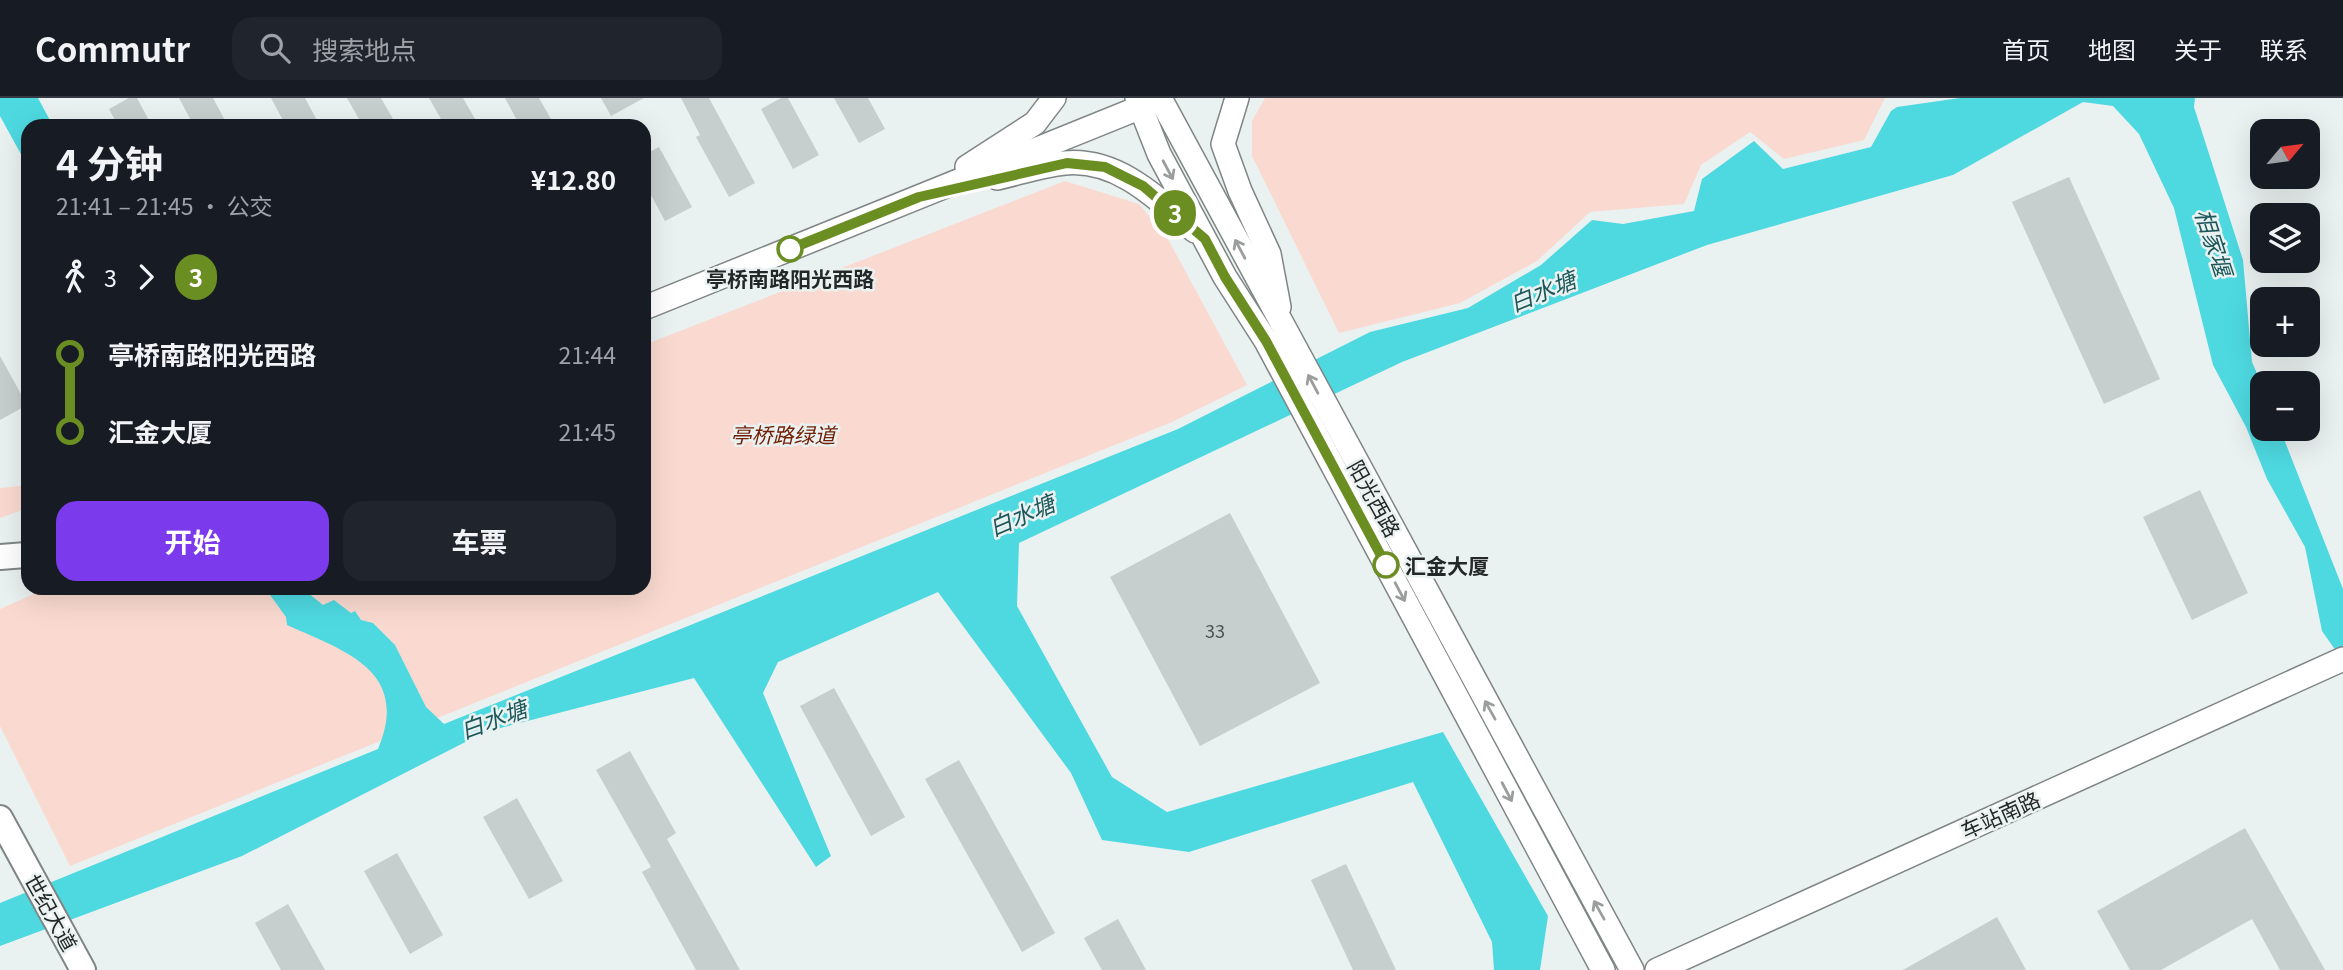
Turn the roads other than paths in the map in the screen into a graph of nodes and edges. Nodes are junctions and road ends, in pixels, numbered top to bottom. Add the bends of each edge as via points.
1 (1055, 98) edge
2 (1237, 98) edge
3 (1152, 100) edge
4 (919, 197) junction
5 (1205, 239) junction
6 (651, 305) edge
7 (1275, 336) junction
8 (1331, 441) junction
9 (21, 555) edge
10 (0, 557) edge
11 (21, 557) edge
12 (0, 565) edge
13 (2343, 659) edge
14 (0, 818) edge
15 (83, 970) edge
16 (1603, 970) edge
17 (1632, 970) edge
18 (1657, 970) edge

1 - 4 street via 1035,124
2 - 7 street via 1223,144 1269,254
3 - 4 street
3 -> 5 street, 阳光西路 via 1159,154
7 -> 3 street, 阳光西路
4 - 5 street via 1067,163 1105,167 1143,186
4 - 6 street
5 - 7 street, 阳光西路 via 1225,277
7 - 8 street, 阳光西路
8 -> 16 street, 阳光西路
17 -> 8 street, 阳光西路
9 - 10 main road
11 - 12 street
13 - 18 street, 车站南路
14 - 15 main road, 世纪大道

